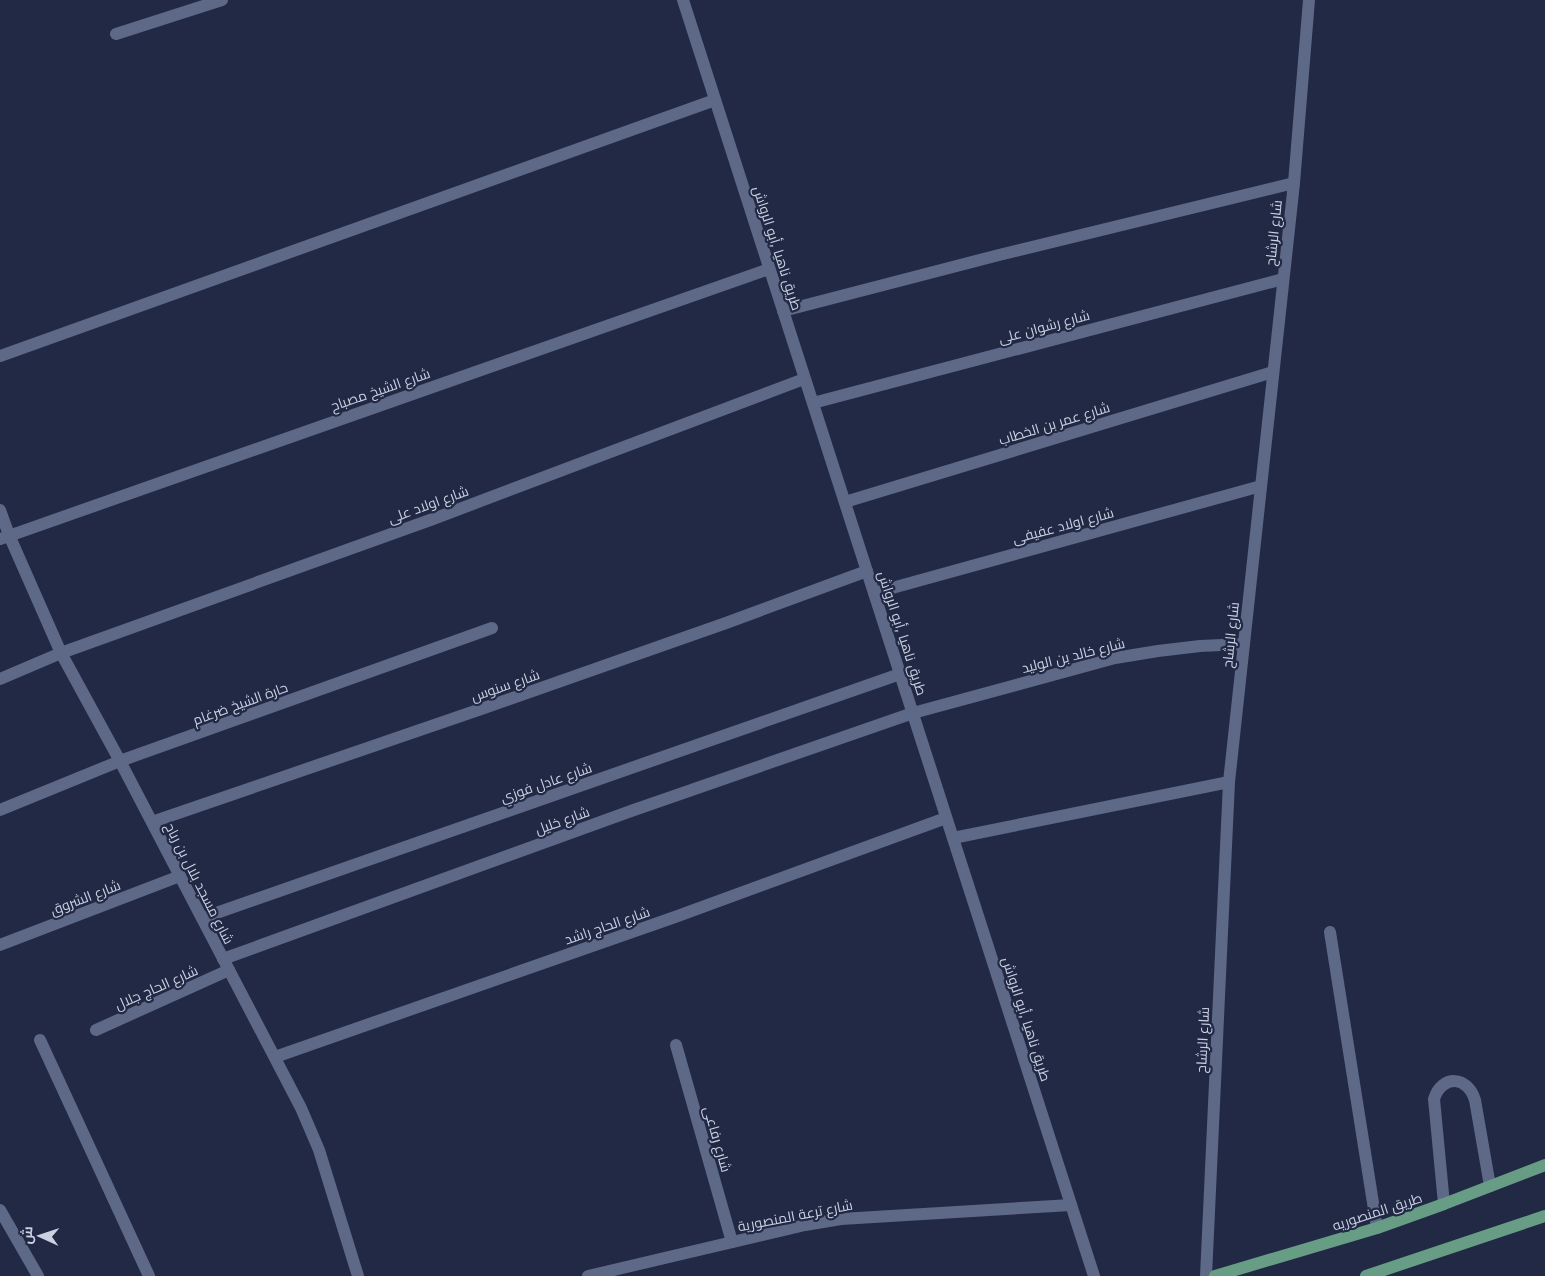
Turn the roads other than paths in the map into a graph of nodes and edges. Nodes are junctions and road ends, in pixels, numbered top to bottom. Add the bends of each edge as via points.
1 (222, 0) edge
2 (683, 0) edge
3 (1309, 0) edge
4 (116, 34) dead end
5 (715, 100) junction
6 (1294, 182) junction
7 (769, 269) junction
8 (1283, 279) junction
9 (783, 311) junction
10 (0, 356) edge
11 (1273, 372) junction
12 (804, 378) junction
13 (812, 403) junction
14 (1261, 486) junction
15 (844, 502) junction
16 (0, 510) edge
17 (5, 537) edge
18 (867, 571) junction
19 (874, 593) junction
20 (492, 628) dead end
21 (1244, 644) junction
22 (61, 653) junction
23 (900, 674) junction
24 (0, 679) edge
25 (913, 713) junction
26 (120, 761) junction
27 (1229, 782) junction
28 (0, 810) edge
29 (946, 818) junction
30 (152, 822) junction
31 (952, 838) junction
32 (180, 876) junction
33 (202, 918) junction
34 (1330, 932) dead end
35 (0, 945) edge
36 (226, 964) junction
37 (96, 1030) dead end
38 (40, 1040) dead end
39 (676, 1045) dead end
40 (275, 1057) junction
41 (1545, 1165) edge
42 (1490, 1186) junction
43 (1444, 1204) junction
44 (1071, 1205) junction
45 (0, 1210) edge
46 (1545, 1216) edge
47 (1377, 1228) junction
48 (732, 1242) junction
49 (38, 1276) edge
50 (149, 1276) edge
51 (358, 1276) edge
52 (588, 1276) edge
53 (1094, 1276) edge
54 (1206, 1276) edge
55 (1215, 1276) edge
56 (1366, 1276) edge

1 - 4 street
2 - 5 street, طريق ناهيا ,أبو الرواش
3 - 6 street, شارع الرشاح
5 - 7 street, طريق ناهيا ,أبو الرواش
5 - 10 street
6 - 8 street, شارع الرشاح
6 - 9 street
7 - 9 street, طريق ناهيا ,أبو الرواش
7 - 17 street, شارع الشيخ مصباح
8 - 11 street, شارع الرشاح
8 - 13 street, شارع رشوان على
9 - 12 street, طريق ناهيا ,أبو الرواش
11 - 14 street, شارع الرشاح
11 - 15 street, شارع عمر بن الخطاب
12 - 13 street, طريق ناهيا ,أبو الرواش
12 - 22 street, شارع اولاد على via 433,519
13 - 15 street, طريق ناهيا ,أبو الرواش
14 - 19 street, شارع اولاد عفيفى
14 - 21 street, شارع الرشاح
15 - 18 street, طريق ناهيا ,أبو الرواش
16 - 17 street, شارع مسجد بلال بن رباح
17 - 22 street, شارع مسجد بلال بن رباح
18 - 19 street, طريق ناهيا ,أبو الرواش
18 - 30 street, شارع سنوس via 503,702
19 - 23 street, طريق ناهيا ,أبو الرواش
20 - 26 street, حارة الشيخ ضرغام
21 - 25 street, شارع خالد بن الوليد via 1200,646 1115,658
21 - 27 street, شارع الرشاح
22 - 24 street
22 - 26 street, شارع مسجد بلال بن رباح
23 - 25 street, طريق ناهيا ,أبو الرواش
23 - 33 street, شارع عادل فوزي
25 - 29 street, طريق ناهيا ,أبو الرواش
25 - 36 street, شارع خليل via 632,811
26 - 28 street, حارة الشيخ ضرغام
26 - 30 street, شارع مسجد بلال بن رباح
27 - 31 street
27 - 54 street, شارع الرشاح
29 - 31 street, طريق ناهيا ,أبو الرواش
29 - 40 street, شارع الحاج راشد
30 - 32 street, شارع مسجد بلال بن رباح
31 - 44 street, طريق ناهيا ,أبو الرواش
32 - 33 street, شارع مسجد بلال بن رباح
32 - 35 street, شارع الشروق
33 - 36 street, شارع مسجد بلال بن رباح
34 - 47 street
36 - 37 street, شارع الحاج جلال
36 - 40 street, شارع مسجد بلال بن رباح
38 - 50 street
39 - 48 street, شارع رفاعى
40 - 51 street, شارع مسجد بلال بن رباح via 319,1150
41 - 42 main road, طريق المنصوريه
42 - 43 main road, طريق المنصوريه
42 - 43 street via 1473,1092 1459,1082 1442,1085 1434,1099
43 - 47 main road, طريق المنصوريه
44 - 48 street, شارع ترعة المنصورية via 841,1219
44 - 53 street, طريق ناهيا ,أبو الرواش
45 - 49 street
46 - 56 main road
47 - 55 main road, طريق المنصوريه
48 - 52 street, شارع ترعة المنصورية

